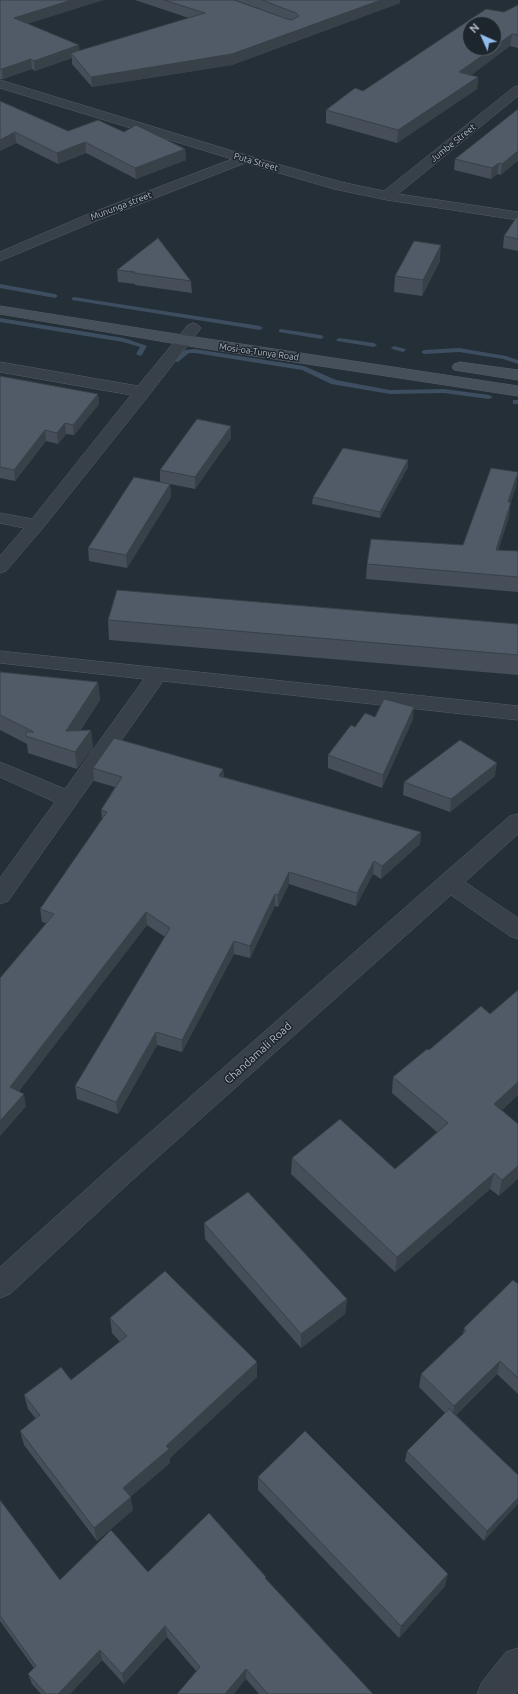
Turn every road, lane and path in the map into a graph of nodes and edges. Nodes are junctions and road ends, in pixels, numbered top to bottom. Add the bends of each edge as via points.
1 (0, 84) edge
2 (518, 90) edge
3 (244, 159) junction
4 (387, 196) junction
5 (518, 216) edge
6 (0, 257) edge
7 (0, 296) edge
8 (0, 310) edge
9 (189, 334) junction
10 (386, 356) dead end
11 (448, 365) dead end
12 (0, 367) edge
13 (518, 375) edge
14 (518, 391) edge
15 (143, 392) junction
16 (0, 518) edge
17 (36, 525) junction
18 (0, 567) edge
19 (0, 657) edge
20 (158, 674) junction
21 (518, 713) edge
22 (0, 769) edge
23 (68, 799) junction
24 (518, 822) edge
25 (449, 882) junction
26 (0, 895) edge
27 (518, 930) edge
28 (0, 1285) edge
29 (518, 1664) edge
30 (494, 1694) edge

1 - 3 street, Puta Street
2 - 4 street, Jumbe Street
3 - 4 street, Puta Street via 339,186
3 - 6 street, Mununga street via 91,218
4 - 5 street, Puta Street
7 - 9 main road, Mosi-oa-Tunya Road
8 - 9 main road, Mosi-oa-Tunya Road
9 - 10 main road, Mosi-oa-Tunya Road
9 - 14 main road, Mosi-oa-Tunya Road
9 - 15 street
11 - 13 main road
12 - 15 street
15 - 17 street
16 - 17 street
17 - 18 street
19 - 20 street
20 - 21 street
20 - 23 street
22 - 23 street
23 - 26 street
24 - 25 street, Chandamali Road
25 - 27 street
25 - 28 street, Chandamali Road
29 - 30 street

